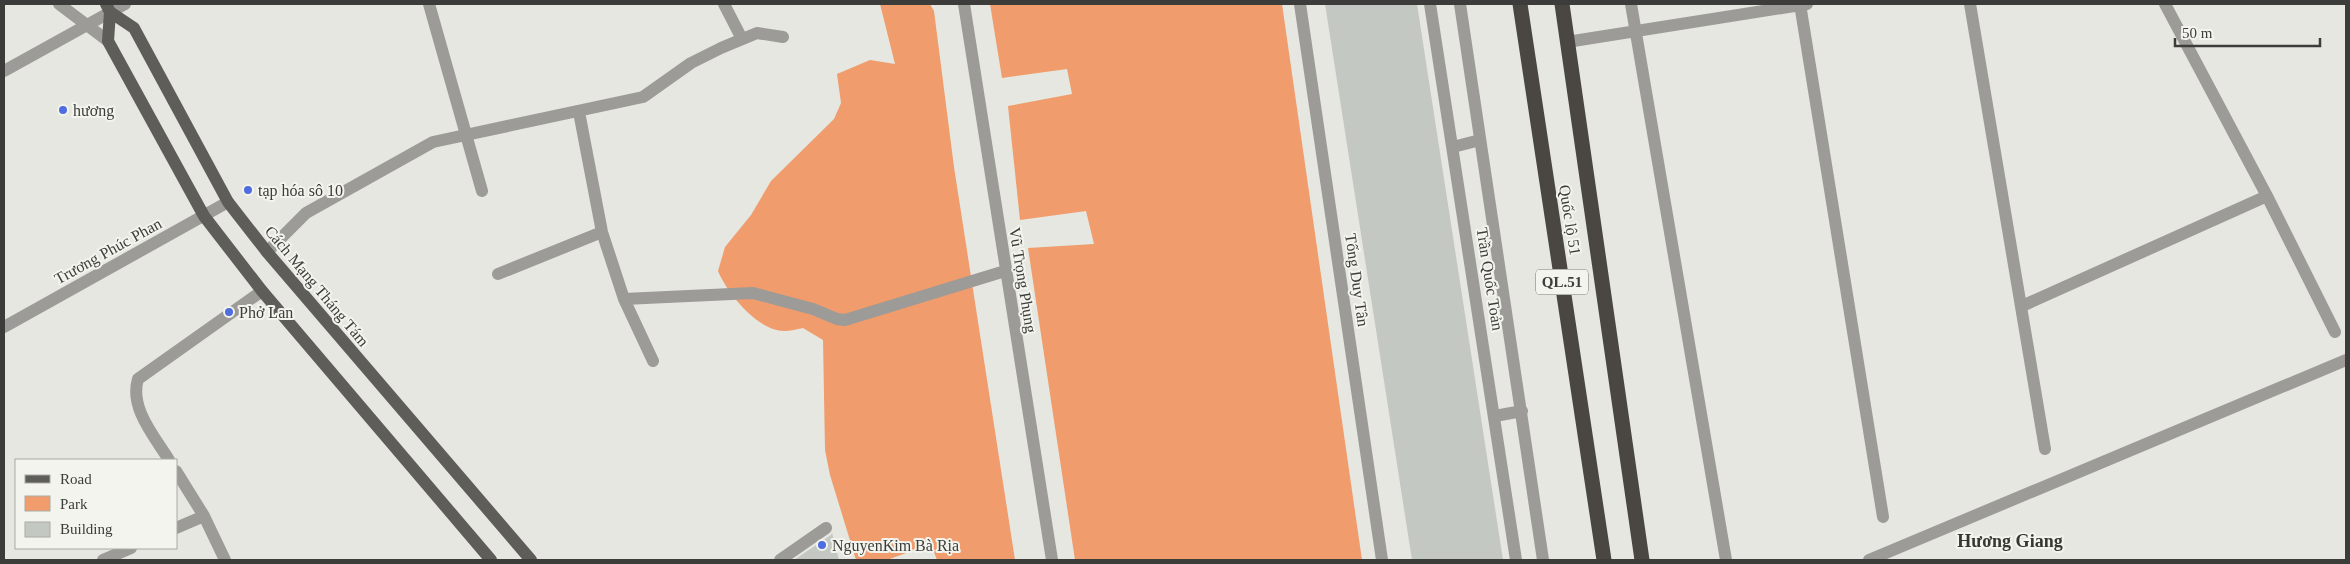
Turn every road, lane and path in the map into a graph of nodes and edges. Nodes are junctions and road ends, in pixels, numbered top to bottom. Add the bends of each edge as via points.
1 (59, 4) edge
2 (125, 4) edge
3 (429, 4) edge
4 (724, 4) edge
5 (964, 4) edge
6 (1300, 4) edge
7 (1430, 4) edge
8 (1460, 4) edge
9 (1520, 4) edge
10 (1562, 4) edge
11 (1631, 4) edge
12 (1802, 4) edge
13 (1970, 4) edge
14 (2164, 4) edge
15 (108, 8) edge
16 (87, 25) junction
17 (1635, 31) junction
18 (783, 37) dead end
19 (742, 39) junction
20 (108, 41) junction
21 (1567, 42) junction
22 (4, 71) edge
23 (579, 112) junction
24 (466, 135) junction
25 (1480, 140) junction
26 (1453, 147) junction
27 (482, 191) dead end
28 (2267, 196) junction
29 (228, 202) junction
30 (204, 216) junction
31 (602, 232) junction
32 (266, 252) junction
33 (1005, 271) junction
34 (498, 274) dead end
35 (262, 290) junction
36 (624, 299) junction
37 (2022, 306) junction
38 (4, 327) edge
39 (2334, 332) dead end
40 (2346, 360) edge
41 (653, 361) dead end
42 (1522, 411) junction
43 (1495, 416) junction
44 (2045, 449) dead end
45 (168, 459) edge
46 (178, 475) edge
47 (204, 516) junction
48 (1883, 518) dead end
49 (178, 527) edge
50 (826, 528) dead end
51 (129, 549) edge
52 (103, 560) edge
53 (225, 560) edge
54 (491, 560) edge
55 (531, 560) edge
56 (780, 560) edge
57 (1052, 560) edge
58 (1382, 560) edge
59 (1516, 560) edge
60 (1543, 560) edge
61 (1604, 560) edge
62 (1642, 560) edge
63 (1726, 560) edge
64 (1869, 560) edge

1 - 16 street
2 - 15 street
3 - 24 street
4 - 19 street
5 - 33 street, Vũ Trọng Phụng
6 - 58 street, Tống Duy Tân
7 - 26 street, Trần Quốc Toản
8 - 25 street, Trần Quốc Toản
9 - 61 highway, Quốc lộ 51 / QL.51
10 - 21 highway, Quốc lộ 51 / QL.51
11 - 17 street
12 - 17 street
12 - 48 street
13 - 37 street
14 - 28 street
15 - 16 street
15 - 20 main road
15 - 29 main road, Cách Mạng Tháng Tám via 134,28
16 - 20 street
16 - 22 street
17 - 21 street
17 - 63 street
18 - 19 street via 757,33
19 - 23 street via 691,62 643,98
20 - 30 main road
21 - 62 highway, Quốc lộ 51 / QL.51
23 - 24 street
23 - 31 street
24 - 27 street
24 - 32 street via 432,142 306,212
25 - 26 street
25 - 42 street, Trần Quốc Toản
26 - 43 street, Trần Quốc Toản
28 - 37 street
28 - 39 street
29 - 30 street, Trương Phúc Phan
29 - 32 main road, Cách Mạng Tháng Tám
30 - 35 main road
30 - 38 street, Trương Phúc Phan
31 - 34 street
31 - 36 street
32 - 55 main road, Cách Mạng Tháng Tám
33 - 36 street via 845,320 753,293
33 - 57 street, Vũ Trọng Phụng
35 - 45 street via 138,380 135,388 140,412
35 - 54 main road
36 - 41 street
37 - 44 street
40 - 64 street
42 - 43 street
42 - 60 street, Trần Quốc Toản
43 - 59 street, Trần Quốc Toản
46 - 47 street
47 - 49 street
47 - 53 street
50 - 56 street
51 - 52 street

